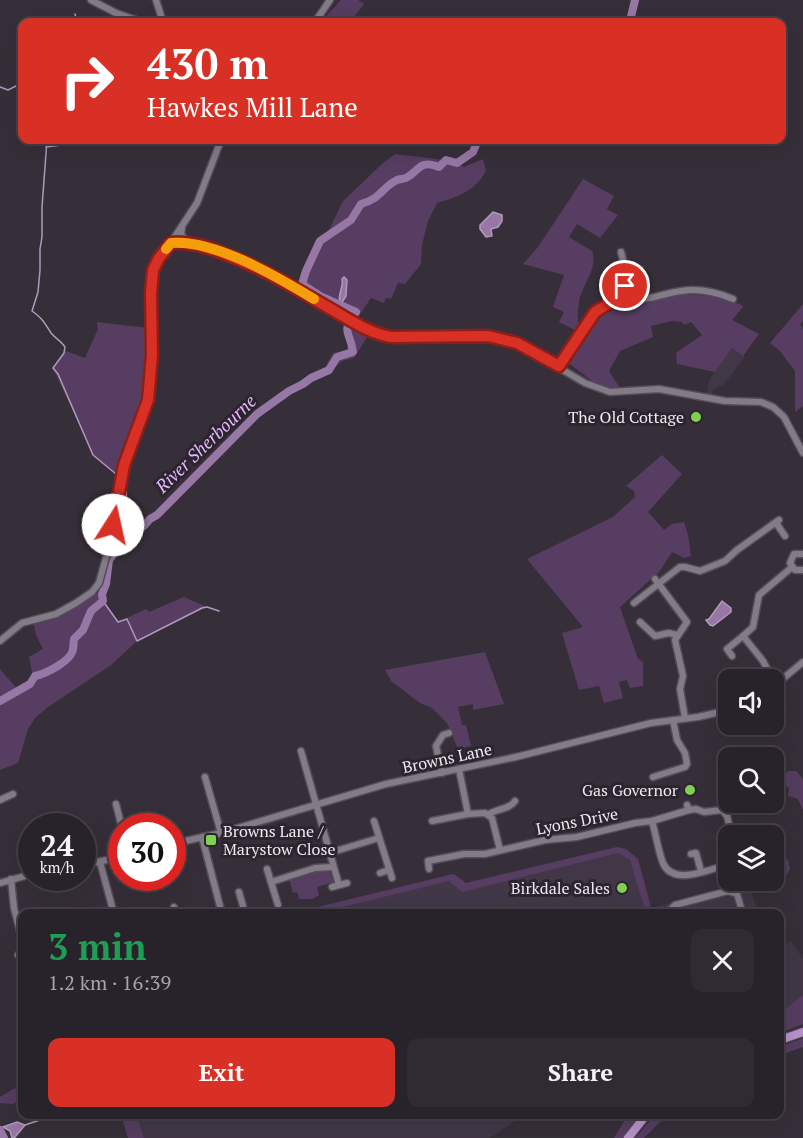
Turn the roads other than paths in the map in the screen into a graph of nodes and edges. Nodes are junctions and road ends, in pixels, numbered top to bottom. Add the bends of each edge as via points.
1 (91, 0) edge
2 (156, 0) edge
3 (330, 0) edge
4 (130, 18) edge
5 (162, 18) edge
6 (318, 18) edge
7 (219, 144) edge
8 (182, 228) junction
9 (171, 243) junction
10 (188, 243) junction
11 (621, 252) dead end
12 (621, 294) junction
13 (733, 299) dead end
14 (559, 366) junction
15 (803, 453) edge
16 (785, 536) dead end
17 (803, 554) edge
18 (791, 568) junction
19 (803, 570) edge
20 (657, 582) junction
21 (634, 603) dead end
22 (640, 622) dead end
23 (677, 635) junction
24 (743, 636) junction
25 (0, 641) edge
26 (732, 656) dead end
27 (803, 662) edge
28 (767, 669) edge
29 (784, 676) edge
30 (718, 713) edge
31 (685, 718) junction
32 (673, 720) junction
33 (449, 733) dead end
34 (301, 751) dead end
35 (459, 769) junction
36 (442, 773) junction
37 (205, 777) dead end
38 (653, 777) dead end
39 (13, 794) dead end
40 (5, 800) edge
41 (316, 804) junction
42 (515, 805) dead end
43 (115, 808) dead end
44 (117, 813) edge
45 (468, 814) junction
46 (489, 814) junction
47 (374, 821) dead end
48 (436, 821) dead end
49 (652, 821) junction
50 (729, 825) edge
51 (221, 833) junction
52 (202, 837) junction
53 (379, 838) junction
54 (186, 841) edge
55 (500, 850) junction
56 (329, 853) junction
57 (696, 853) dead end
58 (455, 856) junction
59 (108, 860) edge
60 (100, 862) junction
61 (96, 863) edge
62 (457, 864) dead end
63 (333, 867) junction
64 (718, 867) edge
65 (267, 869) dead end
66 (429, 869) dead end
67 (389, 870) junction
68 (701, 872) junction
69 (380, 873) dead end
70 (18, 877) edge
71 (11, 879) junction
72 (392, 879) dead end
73 (271, 882) junction
74 (0, 883) edge
75 (347, 883) dead end
76 (239, 892) dead end
77 (280, 901) dead end
78 (113, 909) edge
79 (221, 909) edge
80 (242, 909) edge
81 (671, 909) edge
82 (742, 909) edge
83 (18, 924) edge
84 (803, 1032) edge
85 (784, 1039) edge
86 (643, 1119) edge
87 (628, 1138) edge

1 - 4 street
2 - 5 street
3 - 6 street
7 - 8 street via 197,203
8 - 9 street
8 - 10 street via 181,234
9 - 10 street
9 - 25 street via 153,270 148,400 124,465 99,584 69,607 22,623
10 - 14 street via 267,272 355,324 380,334 503,339
11 - 12 street via 625,286
12 - 13 street via 638,300 699,290
12 - 14 street via 595,312
14 - 15 street via 610,393 659,389 725,401 761,402 784,417
16 - 20 street via 778,521 725,561 700,571 682,566
17 - 18 street via 791,556
18 - 19 street
18 - 24 street via 759,595 753,627
20 - 21 street
20 - 23 street via 687,622
22 - 23 street via 655,636
23 - 31 street
24 - 26 street via 727,649
24 - 28 street
27 - 29 street
30 - 31 street, Browns Lane
31 - 32 street, Browns Lane
32 - 35 street, Browns Lane
32 - 38 street via 676,740 687,764
33 - 36 street via 436,746
34 - 41 street
35 - 36 street, Browns Lane
35 - 45 street
36 - 41 street, Browns Lane
37 - 51 street
39 - 40 street
41 - 51 street, Browns Lane
41 - 56 street
42 - 46 street
43 - 44 street
45 - 46 street
45 - 48 street
46 - 55 street
47 - 53 street
49 - 50 street, Lyons Drive via 691,808 704,812 723,810
49 - 55 street, Lyons Drive
49 - 68 street via 664,866 683,877
51 - 52 street, Browns Lane
52 - 54 street, Browns Lane
52 - 79 street
53 - 56 street
53 - 67 street
55 - 58 street, Lyons Drive
56 - 63 street
57 - 68 street
58 - 62 street
58 - 66 street, Lyons Drive via 427,858
59 - 60 street
60 - 61 street
60 - 78 street
63 - 73 street via 315,868
63 - 75 street via 335,886
64 - 68 street
65 - 73 street
67 - 69 street
67 - 72 street
70 - 71 street
71 - 74 street
71 - 83 street
73 - 77 street
76 - 80 street via 245,900
81 - 82 street via 728,891 737,894
84 - 85 main road
86 - 87 main road

